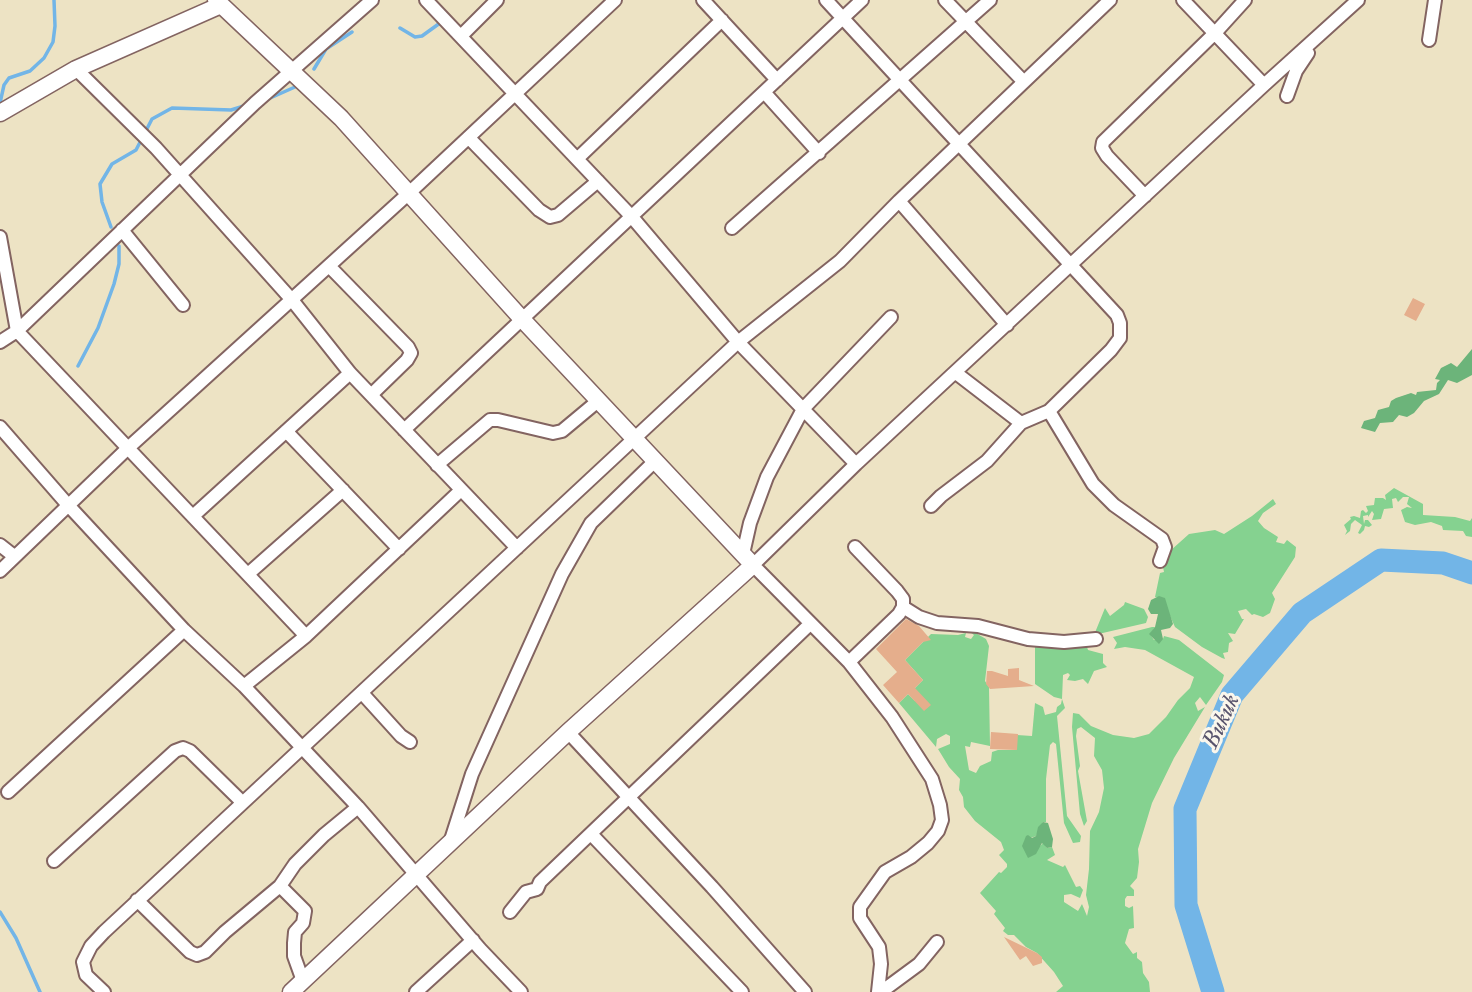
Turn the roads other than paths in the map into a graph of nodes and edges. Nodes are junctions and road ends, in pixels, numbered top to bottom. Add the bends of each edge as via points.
1 (372, 0) edge
2 (426, 0) edge
3 (497, 0) edge
4 (615, 0) edge
5 (703, 0) edge
6 (826, 0) edge
7 (862, 0) edge
8 (945, 0) edge
9 (990, 0) edge
10 (1110, 0) edge
11 (1184, 0) edge
12 (1245, 0) edge
13 (1358, 0) edge
14 (1435, 0) edge
15 (221, 2) edge
16 (843, 18) junction
17 (722, 20) junction
18 (966, 23) junction
19 (1325, 30) junction
20 (1216, 32) junction
21 (461, 36) junction
22 (1429, 40) dead end
23 (76, 69) junction
24 (292, 70) junction
25 (778, 80) junction
26 (901, 80) junction
27 (1024, 82) junction
28 (1264, 85) junction
29 (764, 92) junction
30 (516, 93) junction
31 (1287, 96) dead end
32 (0, 113) edge
33 (469, 138) junction
34 (961, 143) junction
35 (819, 153) junction
36 (578, 158) junction
37 (179, 175) junction
38 (598, 181) junction
39 (408, 194) junction
40 (1145, 196) junction
41 (900, 201) junction
42 (632, 217) junction
43 (732, 228) dead end
44 (120, 231) junction
45 (0, 237) edge
46 (329, 266) junction
47 (1070, 266) junction
48 (292, 300) junction
49 (183, 305) dead end
50 (891, 317) dead end
51 (521, 318) junction
52 (1007, 325) junction
53 (17, 331) junction
54 (0, 342) edge
55 (738, 342) junction
56 (350, 373) junction
57 (956, 373) junction
58 (371, 394) junction
59 (598, 401) junction
60 (803, 409) junction
61 (1049, 411) junction
62 (1020, 423) junction
63 (0, 427) edge
64 (404, 430) junction
65 (286, 431) junction
66 (635, 440) junction
67 (128, 448) junction
68 (655, 461) junction
69 (856, 464) junction
70 (437, 465) junction
71 (343, 490) junction
72 (461, 490) junction
73 (68, 505) junction
74 (931, 506) dead end
75 (193, 516) junction
76 (0, 545) edge
77 (855, 547) dead end
78 (517, 548) junction
79 (398, 549) junction
80 (14, 556) junction
81 (748, 560) junction
82 (1160, 561) dead end
83 (0, 570) edge
84 (248, 574) junction
85 (903, 607) junction
86 (810, 624) junction
87 (184, 629) junction
88 (306, 636) junction
89 (1096, 639) dead end
90 (849, 662) junction
91 (244, 686) junction
92 (362, 693) junction
93 (568, 732) junction
94 (410, 742) dead end
95 (303, 749) junction
96 (8, 792) dead end
97 (629, 799) junction
98 (242, 802) junction
99 (358, 807) junction
100 (592, 835) junction
101 (450, 843) junction
102 (54, 861) dead end
103 (417, 874) junction
104 (280, 886) junction
105 (137, 900) junction
106 (510, 912) dead end
107 (473, 940) junction
108 (937, 942) dead end
109 (297, 987) edge
110 (104, 992) edge
111 (416, 992) edge
112 (522, 992) edge
113 (742, 992) edge
114 (805, 992) edge
115 (880, 992) edge

1 - 24 street
2 - 21 street
3 - 21 street
4 - 30 street
5 - 17 street
6 - 16 street
7 - 16 street
8 - 18 street
9 - 18 street
10 - 27 street
11 - 20 street
12 - 20 street
13 - 19 street
14 - 22 street
15 - 23 street
15 - 24 street
16 - 25 street
16 - 26 street
17 - 25 street
17 - 36 street
18 - 26 street
18 - 27 street
19 - 28 street
19 - 31 street via 1296,71
20 - 28 street
20 - 40 street via 1103,142 1107,156
21 - 30 street
23 - 32 street
23 - 37 street
24 - 37 street
24 - 39 street
25 - 29 street
26 - 34 street
26 - 35 street
27 - 34 street
28 - 40 street
29 - 35 street
29 - 42 street
30 - 33 street
30 - 36 street
33 - 38 street via 550,216 558,215
33 - 39 street
34 - 41 street
34 - 47 street
35 - 43 street
36 - 38 street
37 - 44 street
37 - 48 street
38 - 42 street
39 - 46 street
39 - 51 street
40 - 47 street
41 - 52 street
41 - 55 street via 840,261
42 - 51 street
42 - 55 street
44 - 49 street
44 - 53 street
45 - 53 street
46 - 48 street
46 - 58 street via 411,353
47 - 52 street
47 - 61 street via 1117,315 1120,338
48 - 56 street
48 - 67 street
50 - 60 street
51 - 59 street
51 - 64 street
52 - 57 street
53 - 54 street
53 - 67 street
55 - 60 street
55 - 66 street
56 - 58 street
56 - 65 street
57 - 62 street
57 - 69 street
58 - 64 street
59 - 66 street
59 - 70 street via 562,431 553,433 490,420
60 - 69 street
60 - 81 street via 767,477 750,523
61 - 62 street
61 - 82 street via 1093,484 1162,539 1165,547
62 - 74 street via 987,461
63 - 73 street
64 - 70 street
65 - 71 street
65 - 75 street
66 - 68 street
66 - 78 street
67 - 73 street
67 - 75 street
68 - 81 street
68 - 101 street via 590,523 562,574 472,774
69 - 81 street
70 - 72 street
71 - 79 street
71 - 84 street
72 - 78 street
72 - 79 street
73 - 80 street
73 - 87 street
75 - 84 street
76 - 80 street
77 - 85 street via 897,591
78 - 92 street
79 - 88 street
80 - 83 street
81 - 86 street
81 - 93 street
84 - 88 street
85 - 89 street via 937,623 978,626 1028,639
85 - 90 street
86 - 90 street
86 - 97 street
87 - 91 street
87 - 96 street
88 - 91 street
90 - 115 street via 932,779 942,820 928,843 884,872 860,907 860,918 879,947
91 - 95 street
92 - 94 street
92 - 95 street
93 - 97 street
93 - 101 street
95 - 98 street
95 - 99 street
97 - 100 street
97 - 114 street
98 - 102 street via 183,748
98 - 105 street
99 - 103 street
99 - 104 street via 295,864
100 - 106 street via 537,889 526,892
100 - 113 street
101 - 103 street
103 - 107 street
103 - 109 street
104 - 105 street via 197,955
104 - 109 street via 304,911 303,923 295,932
105 - 110 street via 91,946 83,962 86,975
107 - 111 street
107 - 112 street
108 - 115 street via 919,964

